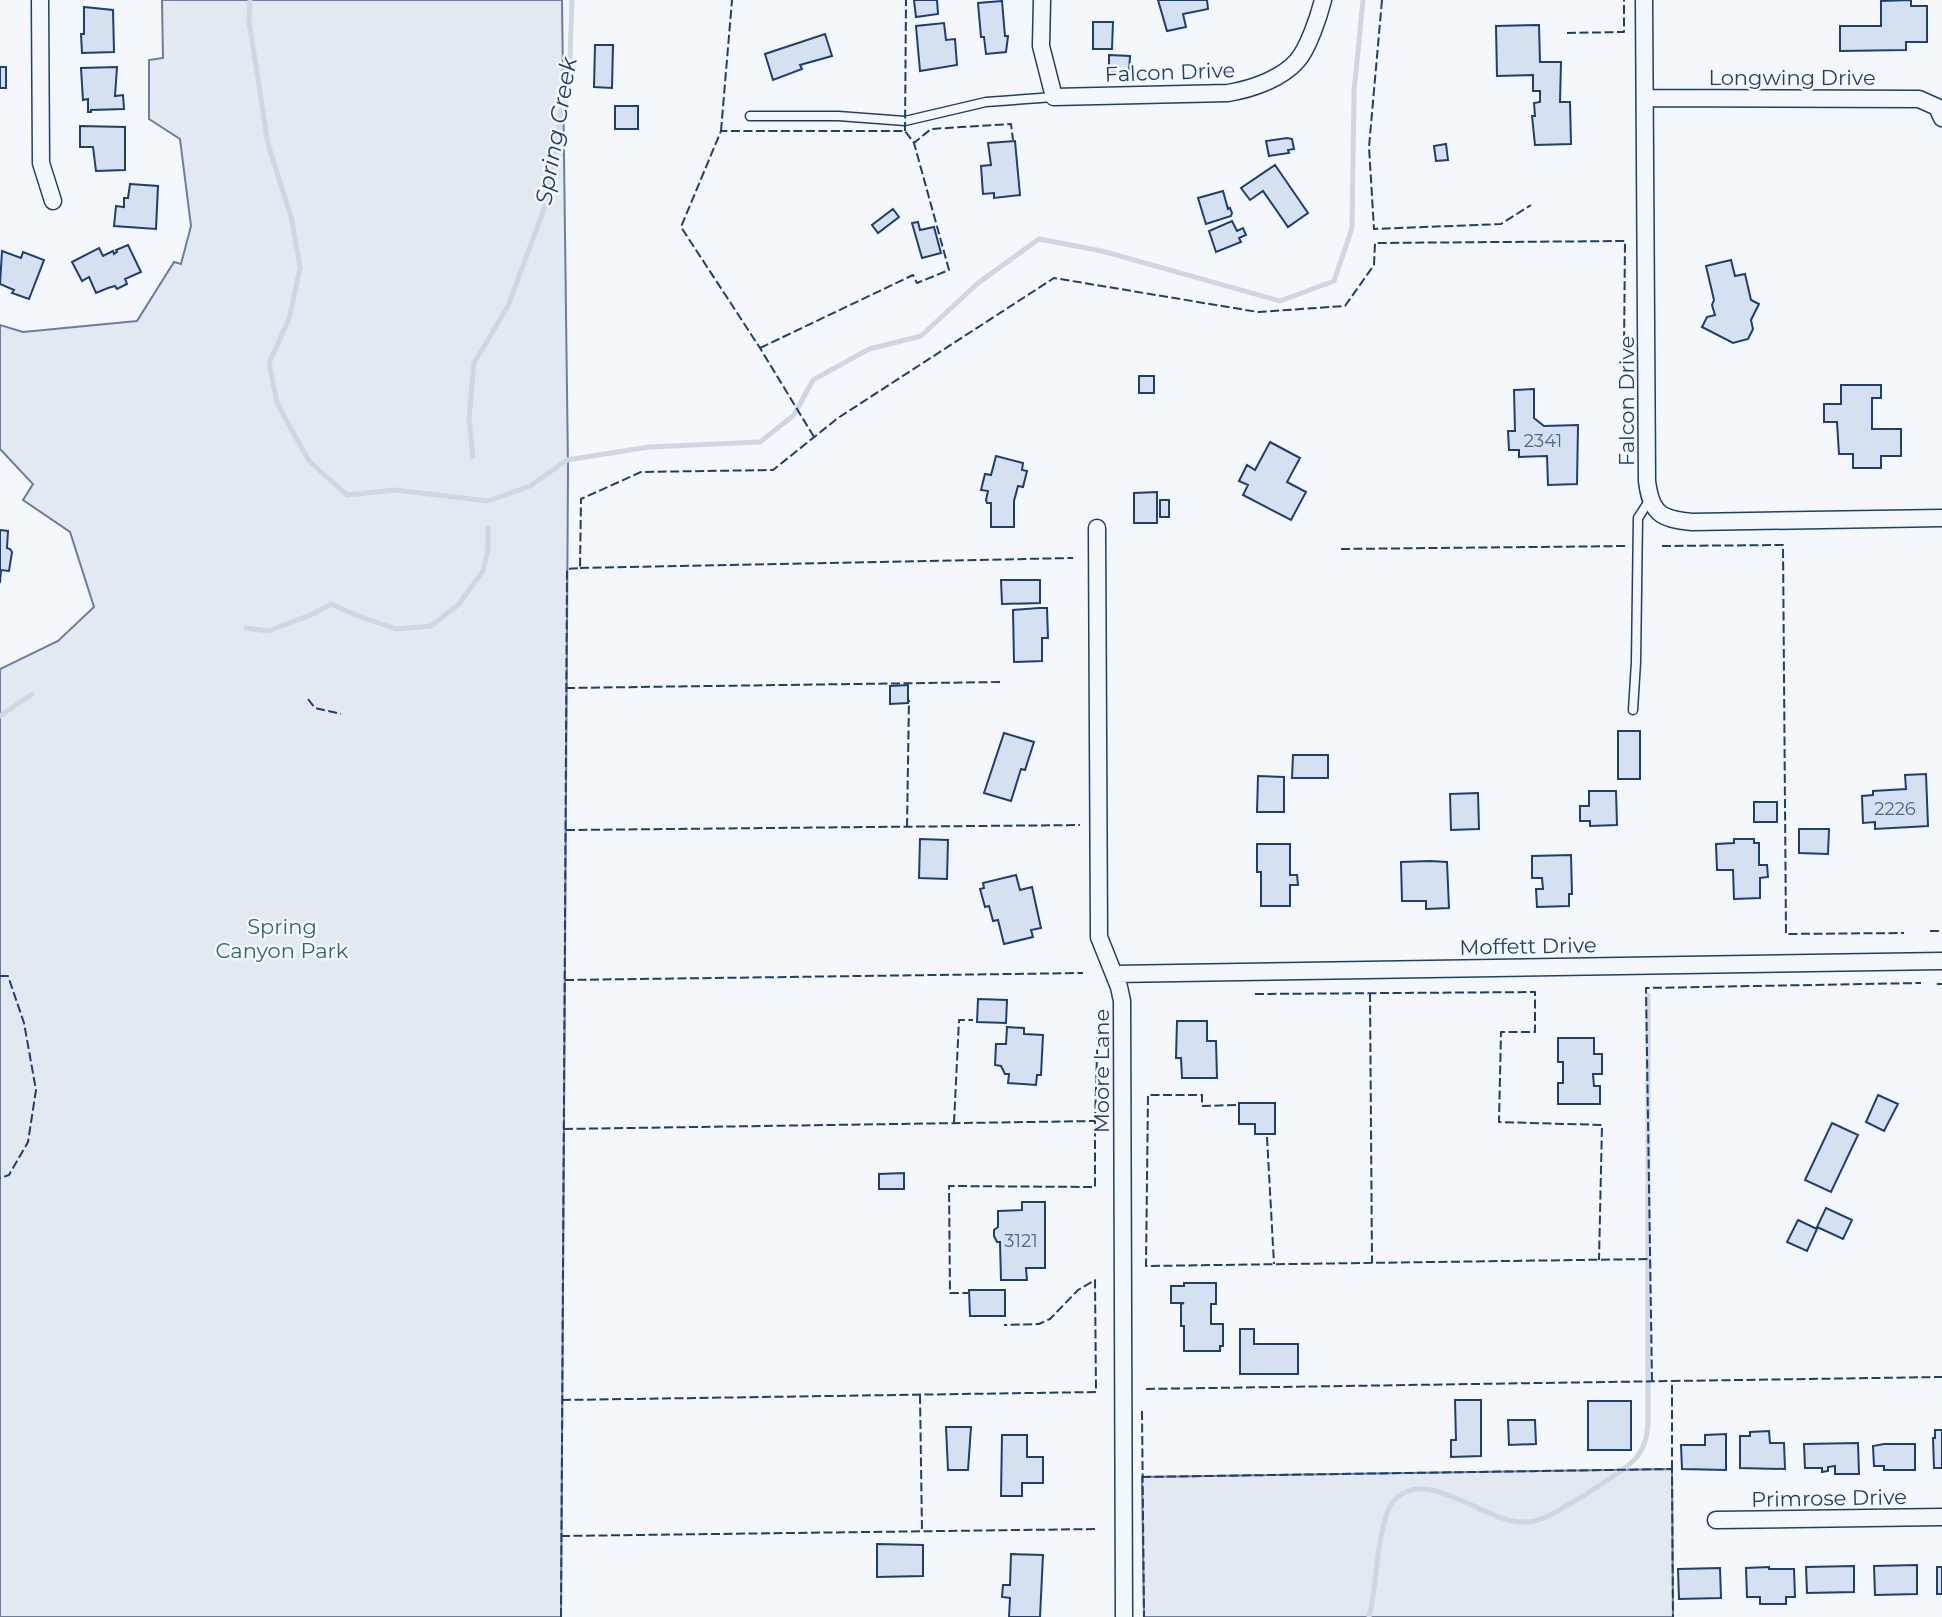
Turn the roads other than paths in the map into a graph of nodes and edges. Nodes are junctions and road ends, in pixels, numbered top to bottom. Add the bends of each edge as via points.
1 (40, 0) edge
2 (1042, 0) edge
3 (1323, 0) edge
4 (1644, 0) edge
5 (1054, 97) junction
6 (1646, 98) junction
7 (1939, 113) edge
8 (750, 116) dead end
9 (52, 201) dead end
10 (1649, 501) junction
11 (1942, 518) edge
12 (1097, 528) dead end
13 (1633, 709) dead end
14 (1942, 961) edge
15 (1114, 974) junction
16 (1942, 1517) edge
17 (1716, 1521) dead end
18 (1124, 1617) edge

1 - 9 street via 41,163
2 - 5 street via 1041,46
3 - 5 street, Falcon Drive via 1298,60 1274,78 1246,90
4 - 6 street, Falcon Drive
5 - 8 lane via 986,102 905,121
6 - 7 street, Longwing Drive via 1919,99
6 - 10 street, Falcon Drive
10 - 11 street via 1660,515 1692,522
10 - 13 lane via 1638,518
12 - 15 street, Moore Lane via 1099,937
14 - 15 street, Moffett Drive
15 - 18 street, Moore Lane via 1122,1001
16 - 17 street, Primrose Drive

